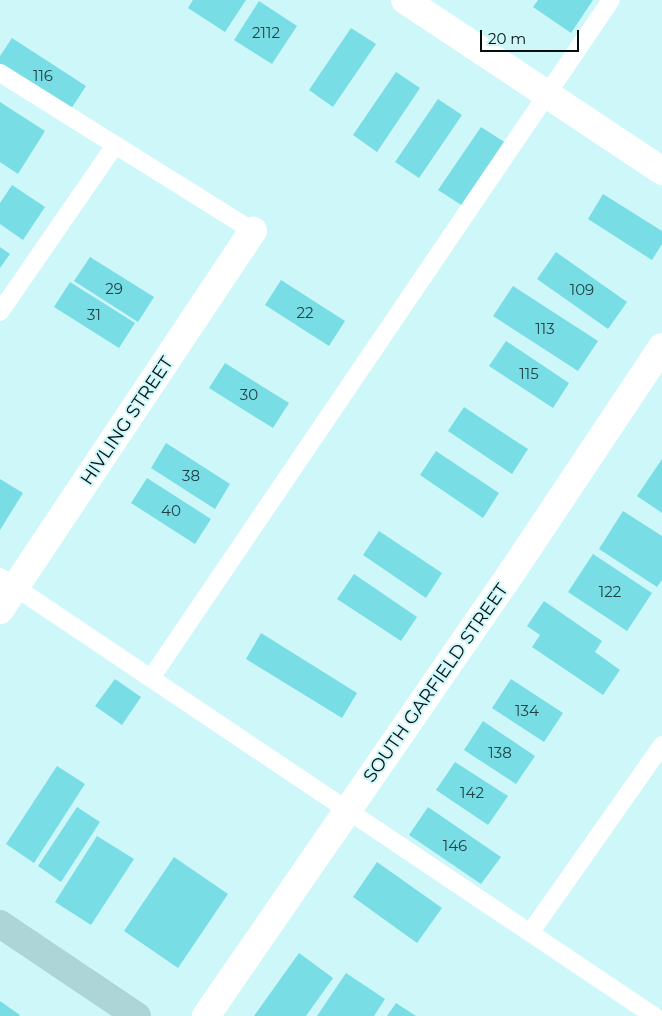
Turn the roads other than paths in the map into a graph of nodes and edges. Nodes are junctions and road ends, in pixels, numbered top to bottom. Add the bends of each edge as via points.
1 (405, 0) edge
2 (611, 0) edge
3 (0, 73) edge
4 (546, 93) junction
5 (115, 145) junction
6 (662, 171) edge
7 (253, 231) joint
8 (0, 312) edge
9 (662, 347) edge
10 (8, 582) edge
11 (0, 610) edge
12 (151, 678) junction
13 (662, 745) edge
14 (348, 810) junction
15 (0, 924) edge
16 (530, 933) junction
17 (137, 1016) edge
18 (206, 1016) edge
19 (654, 1016) edge

1 - 4 street
2 - 4 lane
3 - 5 lane
4 - 6 street
4 - 12 lane
5 - 7 lane
5 - 8 lane
7 - 10 street, HIVLING STREET
9 - 14 street, SOUTH GARFIELD STREET
10 - 11 street, HIVLING STREET
10 - 12 lane
12 - 14 lane
13 - 16 lane
14 - 16 lane
14 - 18 street, SOUTH GARFIELD STREET
15 - 17 street
16 - 19 lane

